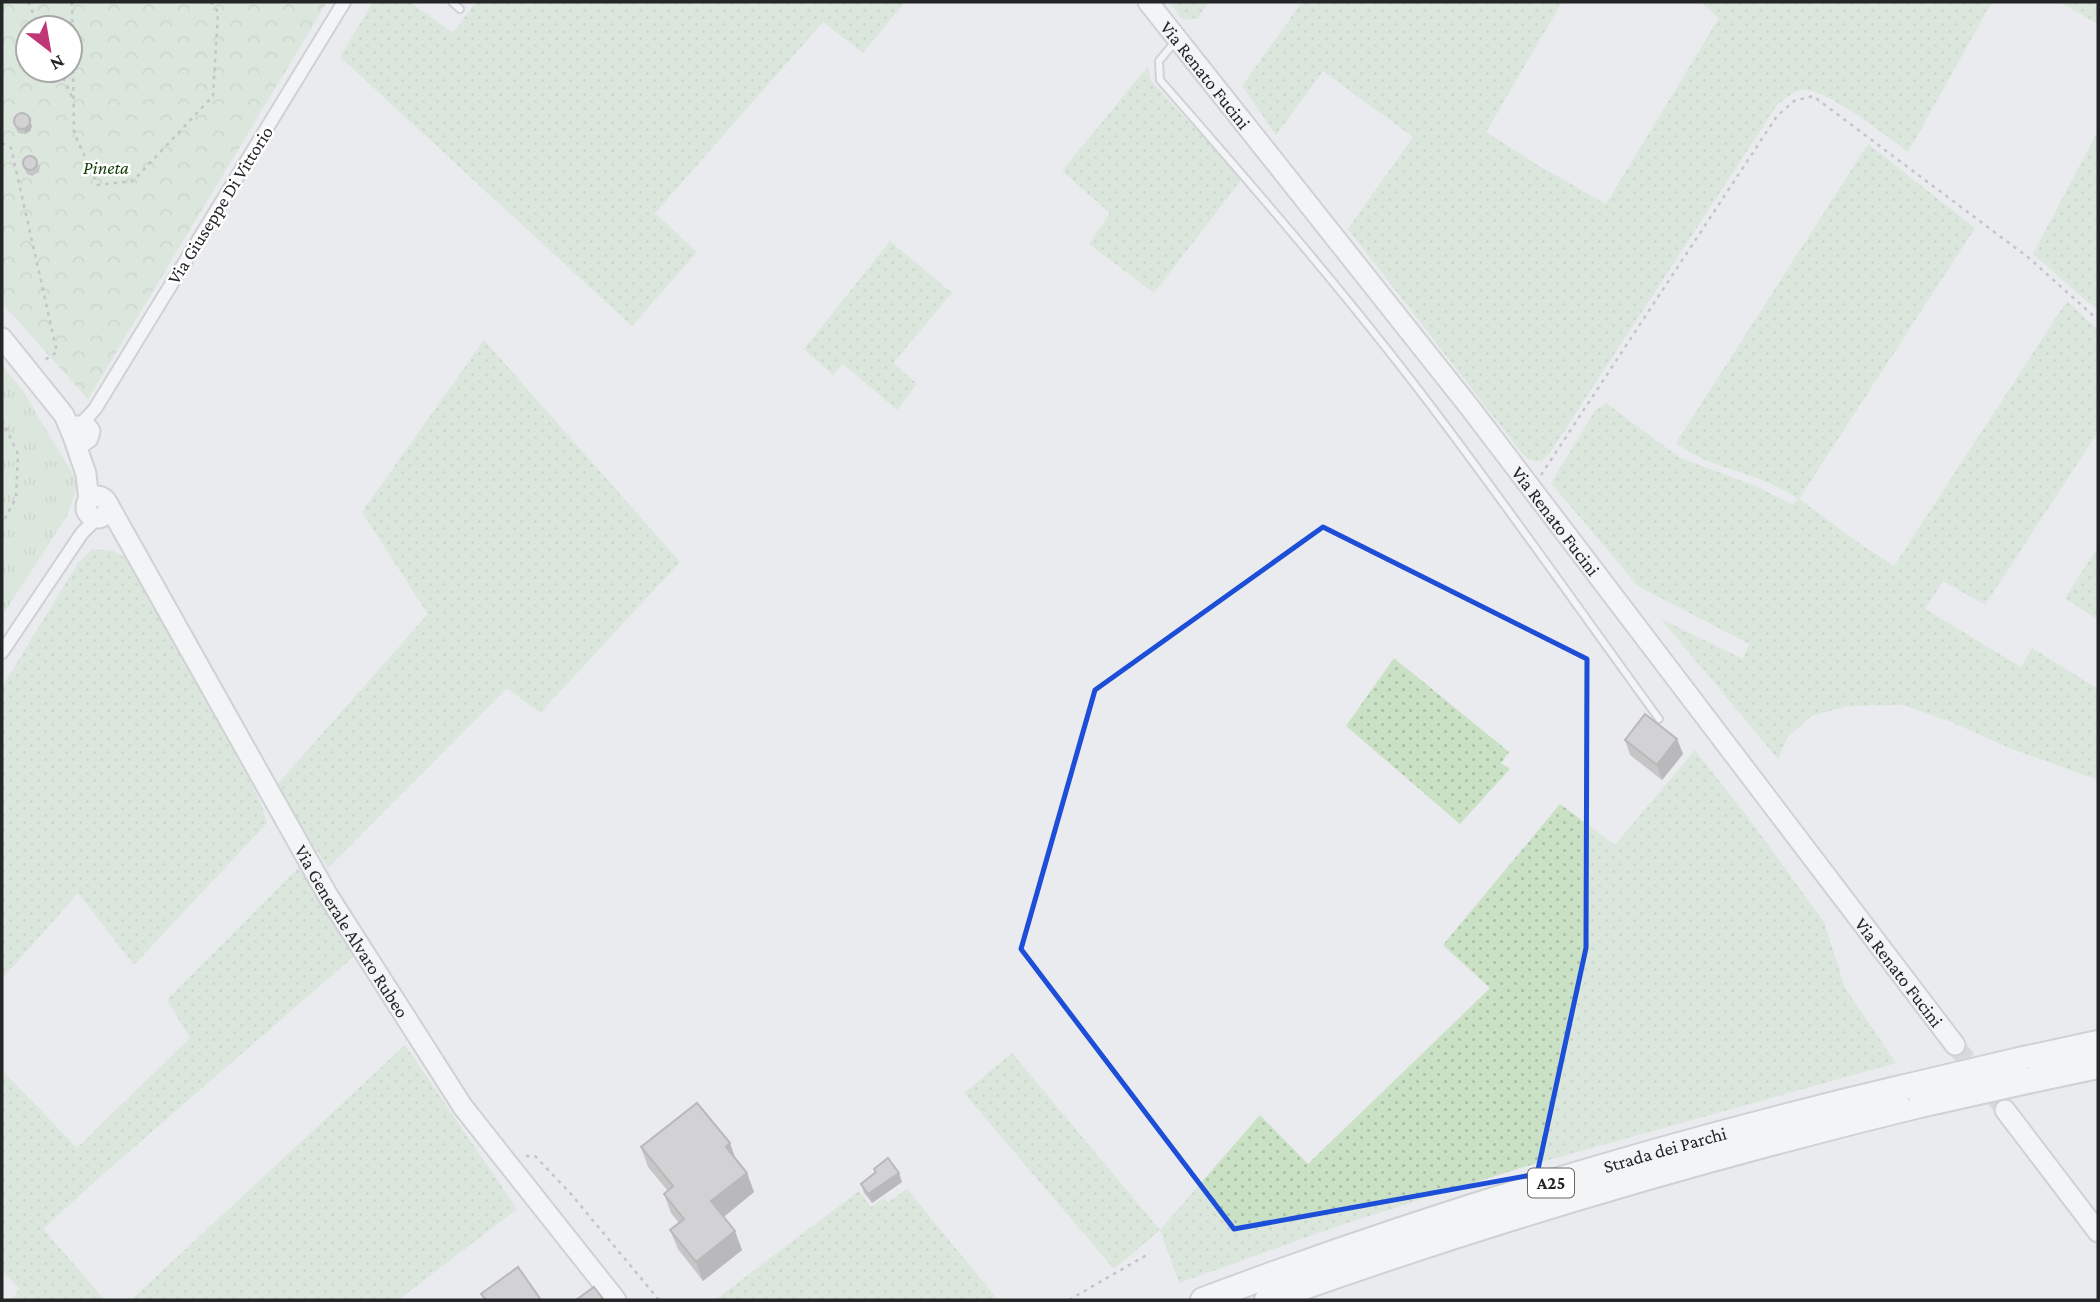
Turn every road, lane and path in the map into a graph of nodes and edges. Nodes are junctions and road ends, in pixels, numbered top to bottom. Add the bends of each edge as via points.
1 (72, 2) edge
2 (211, 2) edge
3 (344, 2) edge
4 (452, 2) edge
5 (1148, 2) edge
6 (460, 9) dead end
7 (1178, 38) junction
8 (66, 84) edge
9 (73, 100) junction
10 (2, 143) edge
11 (2098, 320) edge
12 (2, 338) edge
13 (38, 365) dead end
14 (2, 419) edge
15 (79, 430) junction
16 (1532, 489) junction
17 (98, 507) junction
18 (2, 524) edge
19 (2, 652) edge
20 (1659, 719) dead end
21 (2098, 1044) edge
22 (1955, 1045) tunnel mouth
23 (2098, 1066) edge
24 (2026, 1070) junction
25 (1913, 1096) junction
26 (2005, 1110) tunnel mouth
27 (499, 1153) junction
28 (2098, 1232) edge
29 (1150, 1253) dead end
30 (616, 1300) edge
31 (659, 1300) edge
32 (1069, 1300) edge
33 (1203, 1300) edge
34 (1267, 1300) edge

1 - 9 path
2 - 9 path via 218,12 214,96 132,181 98,185 74,133
3 - 15 street, Via Giuseppe Di Vittorio
4 - 6 lane
5 - 7 street, Via Renato Fucini
7 - 16 street, Via Renato Fucini
7 - 20 lane via 1159,61 1160,80 1402,368
8 - 9 path
10 - 13 path via 11,148 57,352
11 - 16 path via 2029,258 1813,96 1794,101 1777,116
12 - 15 street
14 - 18 path via 18,454 16,498
15 - 17 street via 94,472
16 - 22 street, Via Renato Fucini
17 - 19 street
17 - 27 street, Via Generale Alvaro Rubeo via 126,536 327,894 463,1107
21 - 24 highway, Strada dei Parchi / A25
23 - 24 highway, Strada dei Parchi / A25
24 - 25 highway, Strada dei Parchi / A25, bridge
25 - 33 highway, Strada dei Parchi / A25 via 1743,1128 1574,1176
25 - 34 highway, Strada dei Parchi / A25 via 1449,1238
26 - 28 street
27 - 30 street, Via Generale Alvaro Rubeo
27 - 31 path via 535,1156
29 - 32 path

